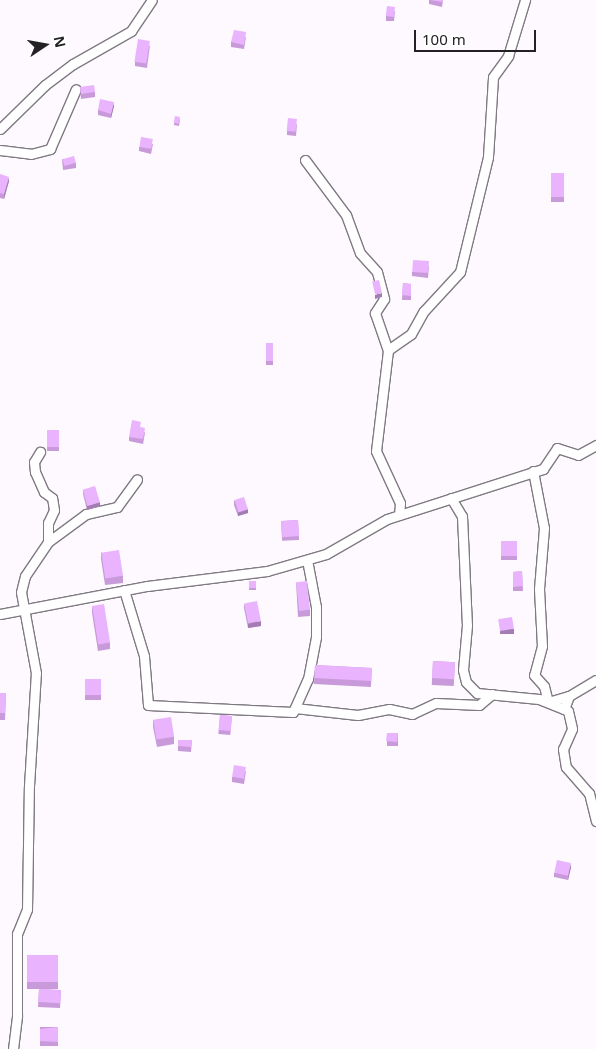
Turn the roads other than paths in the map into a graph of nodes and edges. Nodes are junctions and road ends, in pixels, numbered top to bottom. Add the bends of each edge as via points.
1 (152, 0) edge
2 (525, 0) edge
3 (76, 89) dead end
4 (0, 130) edge
5 (0, 150) edge
6 (305, 160) dead end
7 (388, 350) junction
8 (596, 445) edge
9 (40, 452) dead end
10 (533, 472) junction
11 (138, 478) dead end
12 (451, 498) junction
13 (399, 515) junction
14 (48, 542) junction
15 (307, 560) junction
16 (124, 590) junction
17 (23, 610) junction
18 (0, 614) edge
19 (596, 680) edge
20 (492, 694) junction
21 (569, 696) junction
22 (548, 702) junction
23 (295, 708) junction
24 (564, 709) junction
25 (596, 821) edge
26 (13, 1049) edge

1 - 4 street via 131,31 45,84
2 - 7 street via 508,56 493,77 488,157 473,231 460,272 424,311 411,334
3 - 5 street via 50,149 31,154
6 - 7 street via 346,215 360,253 376,272 384,299 375,313
7 - 13 street via 376,451 400,503
8 - 10 street via 578,455 558,448 543,469
9 - 14 street via 34,462 35,472 44,492 52,498 54,510 48,523
10 - 12 street
10 - 22 street via 544,528 539,589 542,646 534,675 544,686
11 - 14 street via 117,507 86,514
12 - 13 street
12 - 20 street via 462,516 467,625 463,670 466,682 477,693
13 - 15 street via 326,554
14 - 17 street via 25,576 21,592
15 - 16 street via 267,571
15 - 23 street via 316,607 316,637 308,678
16 - 17 street
16 - 23 street via 144,656 148,705 293,712
17 - 18 street
17 - 26 street via 36,674 29,786 27,909 17,934 17,1015
19 - 21 street
20 - 22 street
20 - 23 street via 479,705 436,704 412,714 389,709 358,715
21 - 22 street
21 - 24 street
22 - 24 street
24 - 25 street via 568,711 572,729 563,749 566,767 589,793

